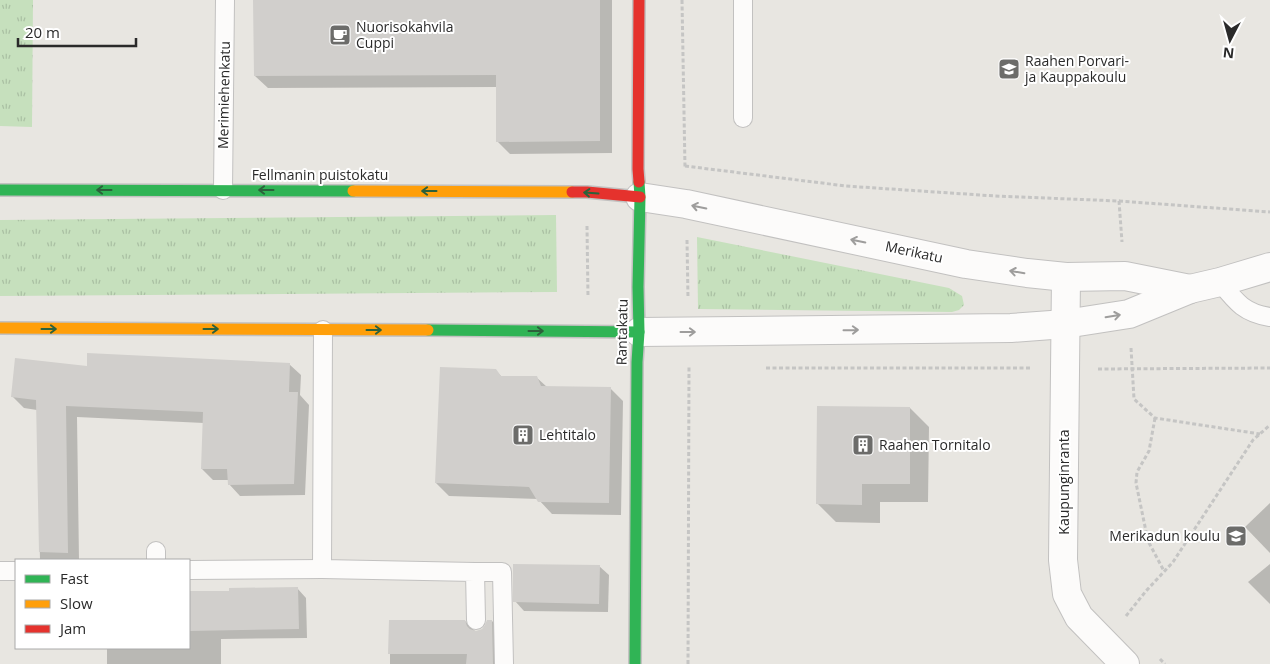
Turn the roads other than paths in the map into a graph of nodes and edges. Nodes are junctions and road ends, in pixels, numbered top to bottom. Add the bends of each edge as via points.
1 (225, 0) edge
2 (638, 0) edge
3 (742, 0) edge
4 (743, 118) dead end
5 (0, 190) edge
6 (223, 190) junction
7 (640, 197) junction
8 (1270, 267) edge
9 (1066, 277) junction
10 (1220, 282) junction
11 (1190, 289) junction
12 (1270, 317) edge
13 (1065, 324) junction
14 (0, 328) edge
15 (323, 330) junction
16 (639, 332) junction
17 (322, 569) junction
18 (190, 570) edge
19 (0, 571) edge
20 (15, 571) edge
21 (475, 572) junction
22 (476, 620) dead end
23 (504, 664) edge
24 (635, 664) edge
25 (1125, 664) edge

1 - 6 lane, Merimiehenkatu
2 - 7 street, Rantakatu
3 - 4 lane
6 -> 5 street, Fellmanin puistokatu
7 -> 6 street, Fellmanin puistokatu via 587,192
9 -> 7 street, Merikatu via 966,264
7 - 16 street, Rantakatu
8 - 10 street, Merikatu
9 - 11 street, Merikatu via 1125,276
9 - 13 street, Kaupunginranta
10 - 11 street, Merikatu
10 - 12 lane via 1237,303 1258,315
13 -> 11 street, Merikatu via 1129,314
16 -> 13 street, Merikatu via 1011,328
13 - 25 street, Kaupunginranta via 1063,560 1067,594 1079,617
14 -> 15 street
15 -> 16 street
15 - 17 lane
16 - 24 street, Rantakatu via 636,362
17 - 18 lane
17 - 21 lane
19 - 20 lane
21 - 22 lane
21 - 23 lane via 502,572

